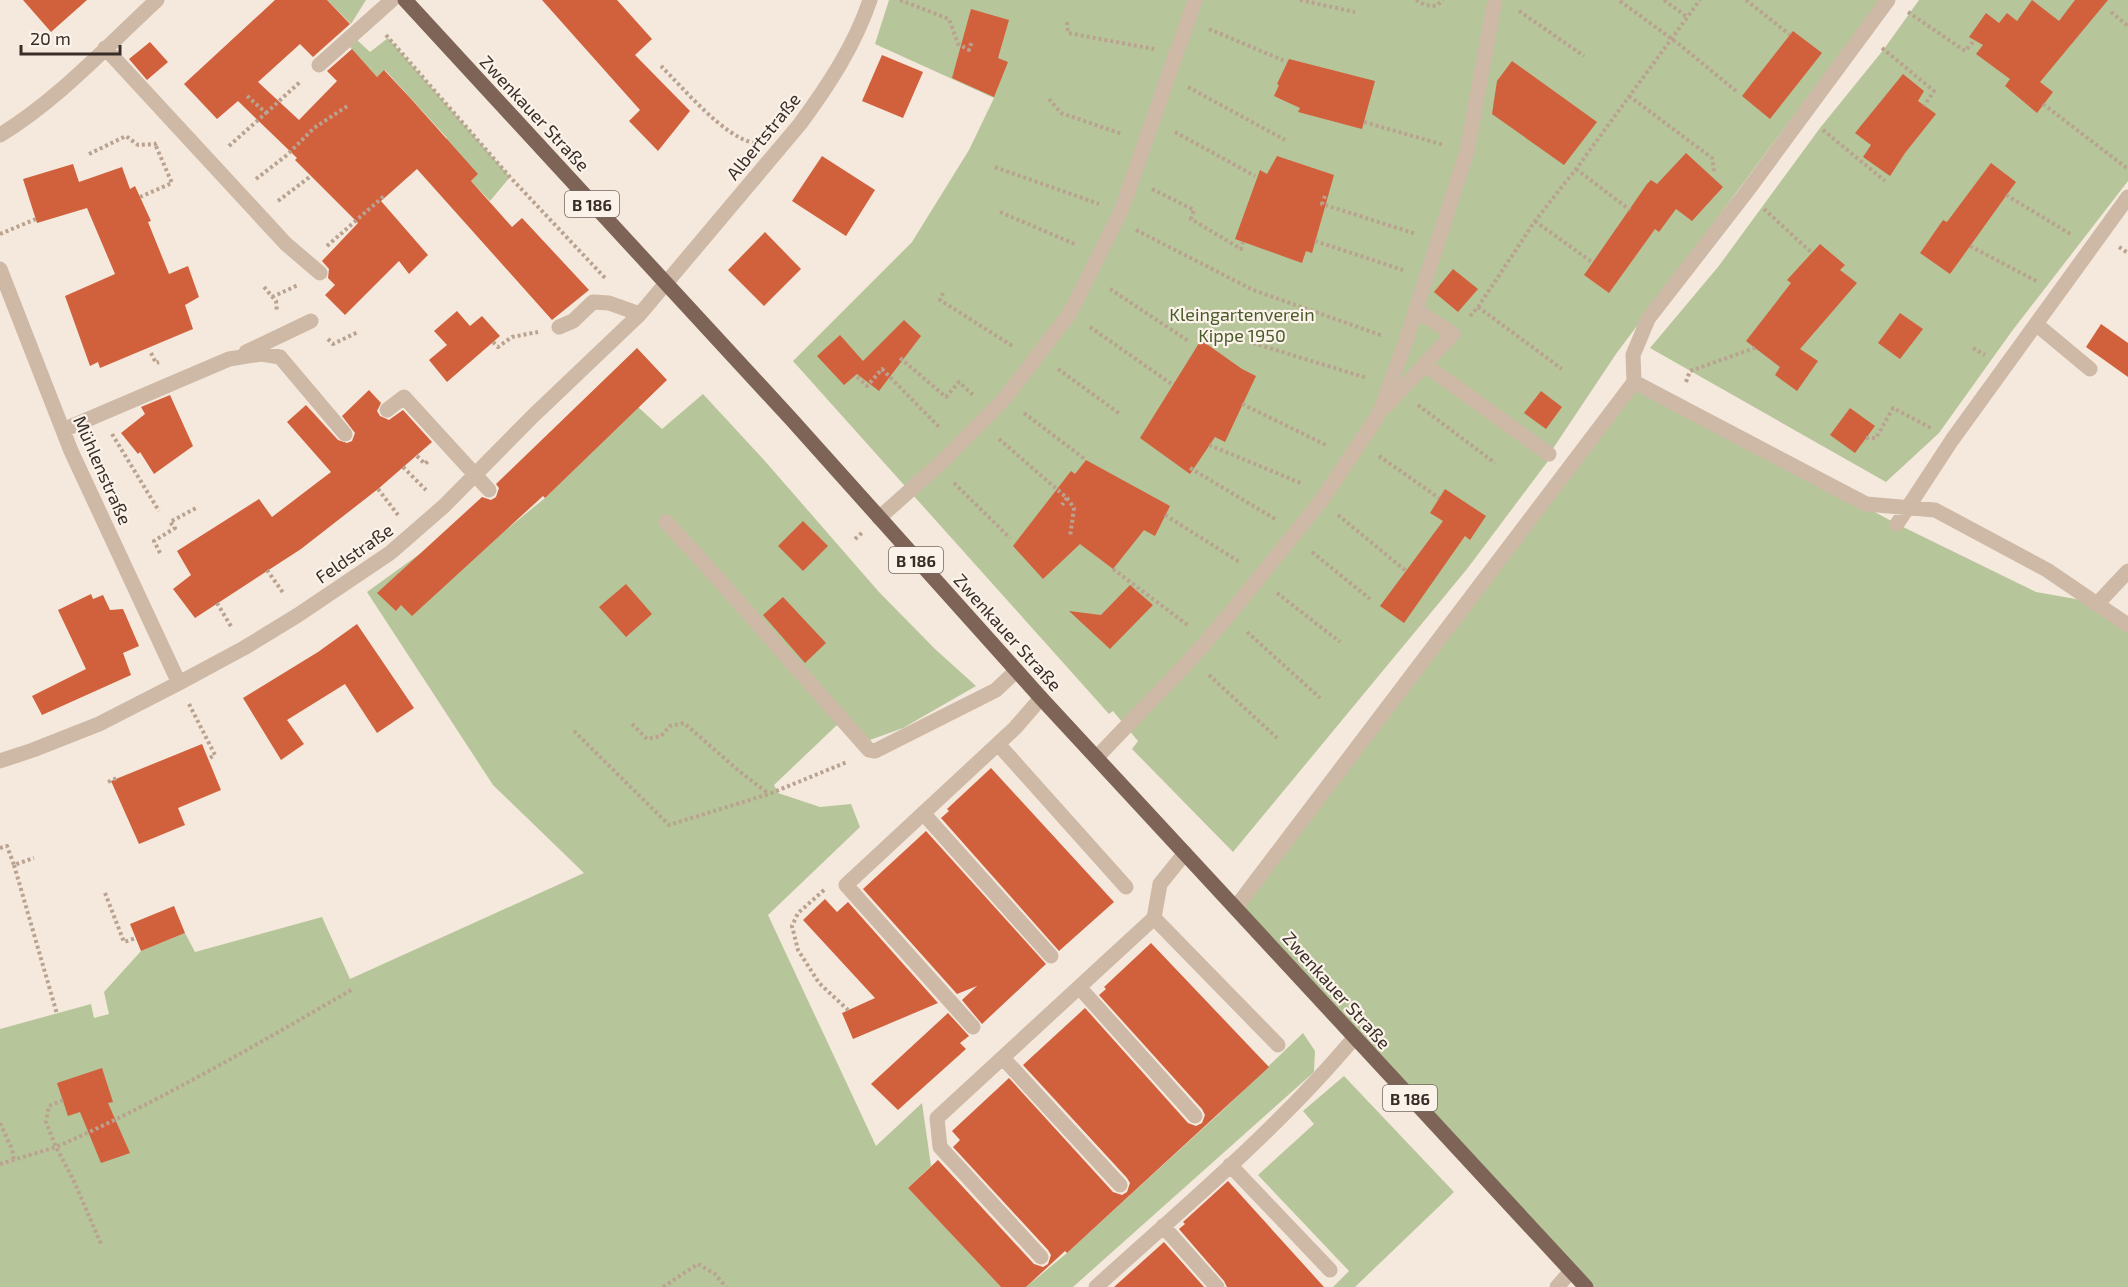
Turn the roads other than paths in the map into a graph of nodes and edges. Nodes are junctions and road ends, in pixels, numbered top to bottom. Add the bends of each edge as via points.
1 (157, 0) edge
2 (393, 0) edge
3 (405, 0) edge
4 (870, 0) edge
5 (1195, 0) edge
6 (1495, 0) edge
7 (1888, 0) edge
8 (105, 48) junction
9 (319, 65) road end
10 (0, 135) edge
11 (2128, 197) edge
12 (0, 269) edge
13 (317, 270) road end
14 (665, 284) junction
15 (1416, 310) junction
16 (640, 314) junction
17 (311, 321) dead end
18 (2036, 324) junction
19 (559, 327) road end
20 (229, 359) junction
21 (1424, 364) junction
22 (2090, 369) dead end
23 (1634, 382) junction
24 (1393, 389) junction
25 (387, 410) dead end
26 (63, 430) junction
27 (345, 434) dead end
28 (1549, 454) dead end
29 (476, 474) junction
30 (489, 490) dead end
31 (1909, 508) junction
32 (879, 518) junction
33 (666, 522) dead end
34 (1898, 524) dead end
35 (2128, 572) edge
36 (2098, 603) junction
37 (2128, 625) edge
38 (1016, 671) junction
39 (179, 683) junction
40 (1041, 698) junction
41 (998, 744) junction
42 (1097, 757) junction
43 (0, 761) edge
44 (923, 813) junction
45 (1185, 853) junction
46 (1126, 887) dead end
47 (1236, 907) junction
48 (1154, 918) junction
49 (1051, 956) dead end
50 (1079, 987) junction
51 (973, 1027) dead end
52 (1354, 1038) junction
53 (1278, 1045) dead end
54 (1003, 1058) junction
55 (1195, 1116) dead end
56 (1230, 1165) junction
57 (1120, 1185) dead end
58 (1163, 1226) junction
59 (1041, 1257) dead end
60 (1330, 1270) dead end
61 (1571, 1271) junction
62 (1096, 1287) edge
63 (1217, 1287) edge
64 (1557, 1287) edge
65 (1586, 1287) edge

1 - 8 street
2 - 9 street
3 - 14 main road, Zwenkauer Straße / B 186
4 - 14 street, Albertstraße via 862,26 824,91
5 - 32 street via 1119,216 1070,313 1005,398
6 - 15 street via 1467,151
7 - 23 street via 1648,320 1633,355
8 - 10 street via 33,112
8 - 13 street via 286,244
11 - 18 street
12 - 26 street, Mühlenstraße
14 - 16 street, Feldstraße
14 - 32 main road, Zwenkauer Straße / B 186
15 - 21 street via 1453,334
15 - 24 street
16 - 19 street via 593,302 573,321
16 - 29 street, Feldstraße
17 - 20 street
18 - 22 street
18 - 31 street via 1952,440
20 - 26 street
20 - 27 street via 261,354 280,357
21 - 24 street
21 - 28 street
23 - 31 street via 1866,504
23 - 47 street
24 - 42 street via 1361,444 1294,535 1191,659
25 - 29 street via 404,397
26 - 39 street, Mühlenstraße
29 - 30 street
29 - 39 street, Feldstraße via 397,548 347,584
31 - 34 street
31 - 36 street via 1935,510 2047,570
32 - 38 main road, Zwenkauer Straße / B 186
33 - 38 street via 869,750 875,751 996,690
35 - 36 street
36 - 37 street
38 - 40 main road, Zwenkauer Straße / B 186
39 - 43 street, Feldstraße via 99,724
40 - 41 street
40 - 42 main road, Zwenkauer Straße / B 186
41 - 44 street
41 - 46 street
42 - 45 main road, Zwenkauer Straße / B 186
44 - 49 street
44 - 51 street via 846,885
45 - 47 main road, Zwenkauer Straße / B 186
45 - 48 street via 1160,884
47 - 52 main road, Zwenkauer Straße / B 186
48 - 50 street
48 - 53 street
50 - 54 street
50 - 55 street
52 - 56 street via 1321,1078
52 - 61 main road, Zwenkauer Straße / B 186
54 - 57 street
54 - 59 street via 937,1118 940,1147
56 - 58 street
56 - 60 street
58 - 62 street
58 - 63 street
61 - 64 street
61 - 65 main road, Zwenkauer Straße / B 186

